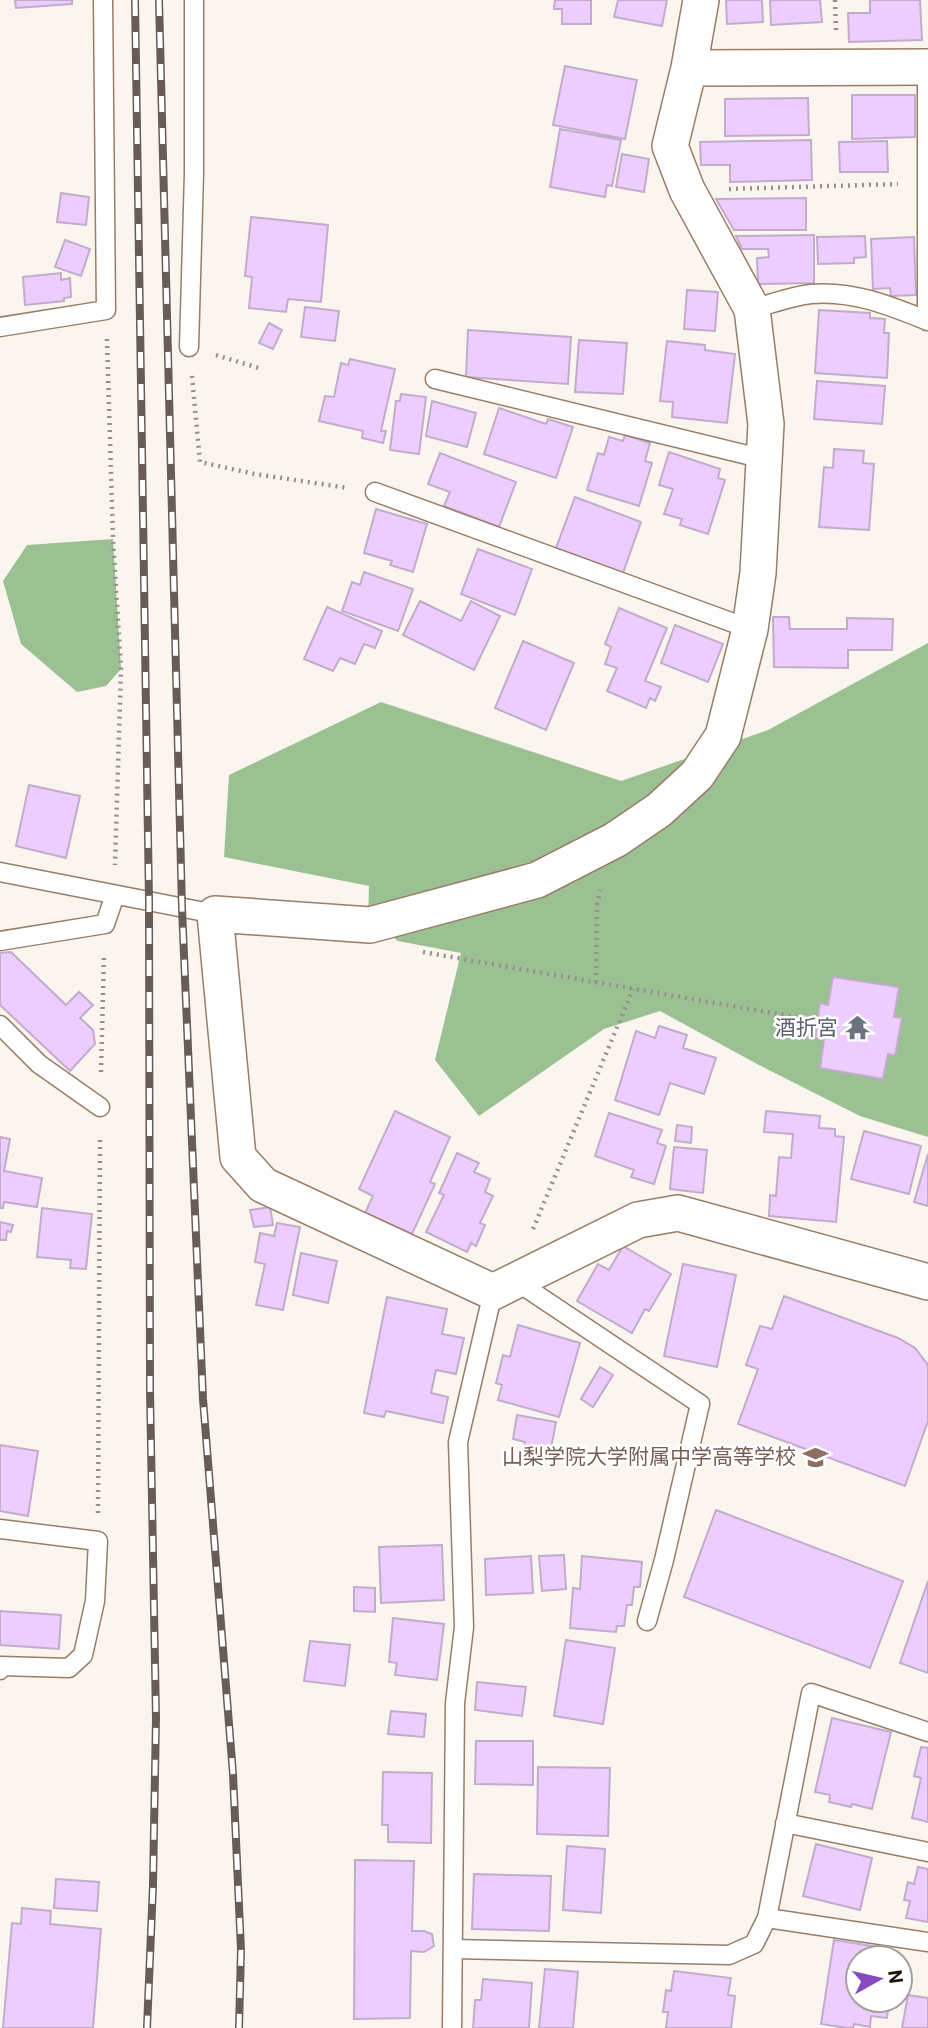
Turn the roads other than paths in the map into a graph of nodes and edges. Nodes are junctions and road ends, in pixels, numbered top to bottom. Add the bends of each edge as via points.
1 (103, 0) edge
2 (194, 0) edge
3 (701, 0) edge
4 (928, 67) edge
5 (689, 68) junction
6 (927, 183) edge
7 (752, 309) junction
8 (928, 321) edge
9 (0, 327) edge
10 (190, 347) road end
11 (435, 379) dead end
12 (764, 459) junction
13 (375, 492) road end
14 (750, 629) junction
15 (0, 872) edge
16 (115, 895) junction
17 (215, 914) junction
18 (0, 940) edge
19 (0, 1025) edge
20 (100, 1107) road end
21 (928, 1282) edge
22 (506, 1286) junction
23 (0, 1529) edge
24 (647, 1621) dead end
25 (0, 1670) edge
26 (928, 1732) edge
27 (785, 1823) junction
28 (928, 1852) edge
29 (767, 1918) junction
30 (928, 1941) edge
31 (453, 1949) junction
32 (452, 2028) edge

1 - 9 lane via 106,310
2 - 10 lane
3 - 5 street
4 - 5 street
4 - 6 lane
5 - 7 street via 670,146 687,190
6 - 8 lane
7 - 8 lane via 811,294 852,296
7 - 12 street via 766,424
11 - 12 lane
12 - 14 street
13 - 14 lane
14 - 17 street via 723,736 697,775 659,810 606,844 537,880 370,925
15 - 16 lane
16 - 17 lane
16 - 18 lane via 105,924
17 - 22 street via 238,1157 263,1185
19 - 20 lane via 39,1065
21 - 22 street via 678,1213 638,1220
22 - 24 lane via 700,1404
22 - 31 lane via 458,1442 464,1627 455,1703
23 - 25 lane via 98,1541 95,1601 83,1655 69,1668 1,1666
26 - 27 lane via 811,1693
27 - 28 lane
27 - 29 lane
29 - 30 lane
29 - 31 lane via 754,1944 729,1955
31 - 32 lane

